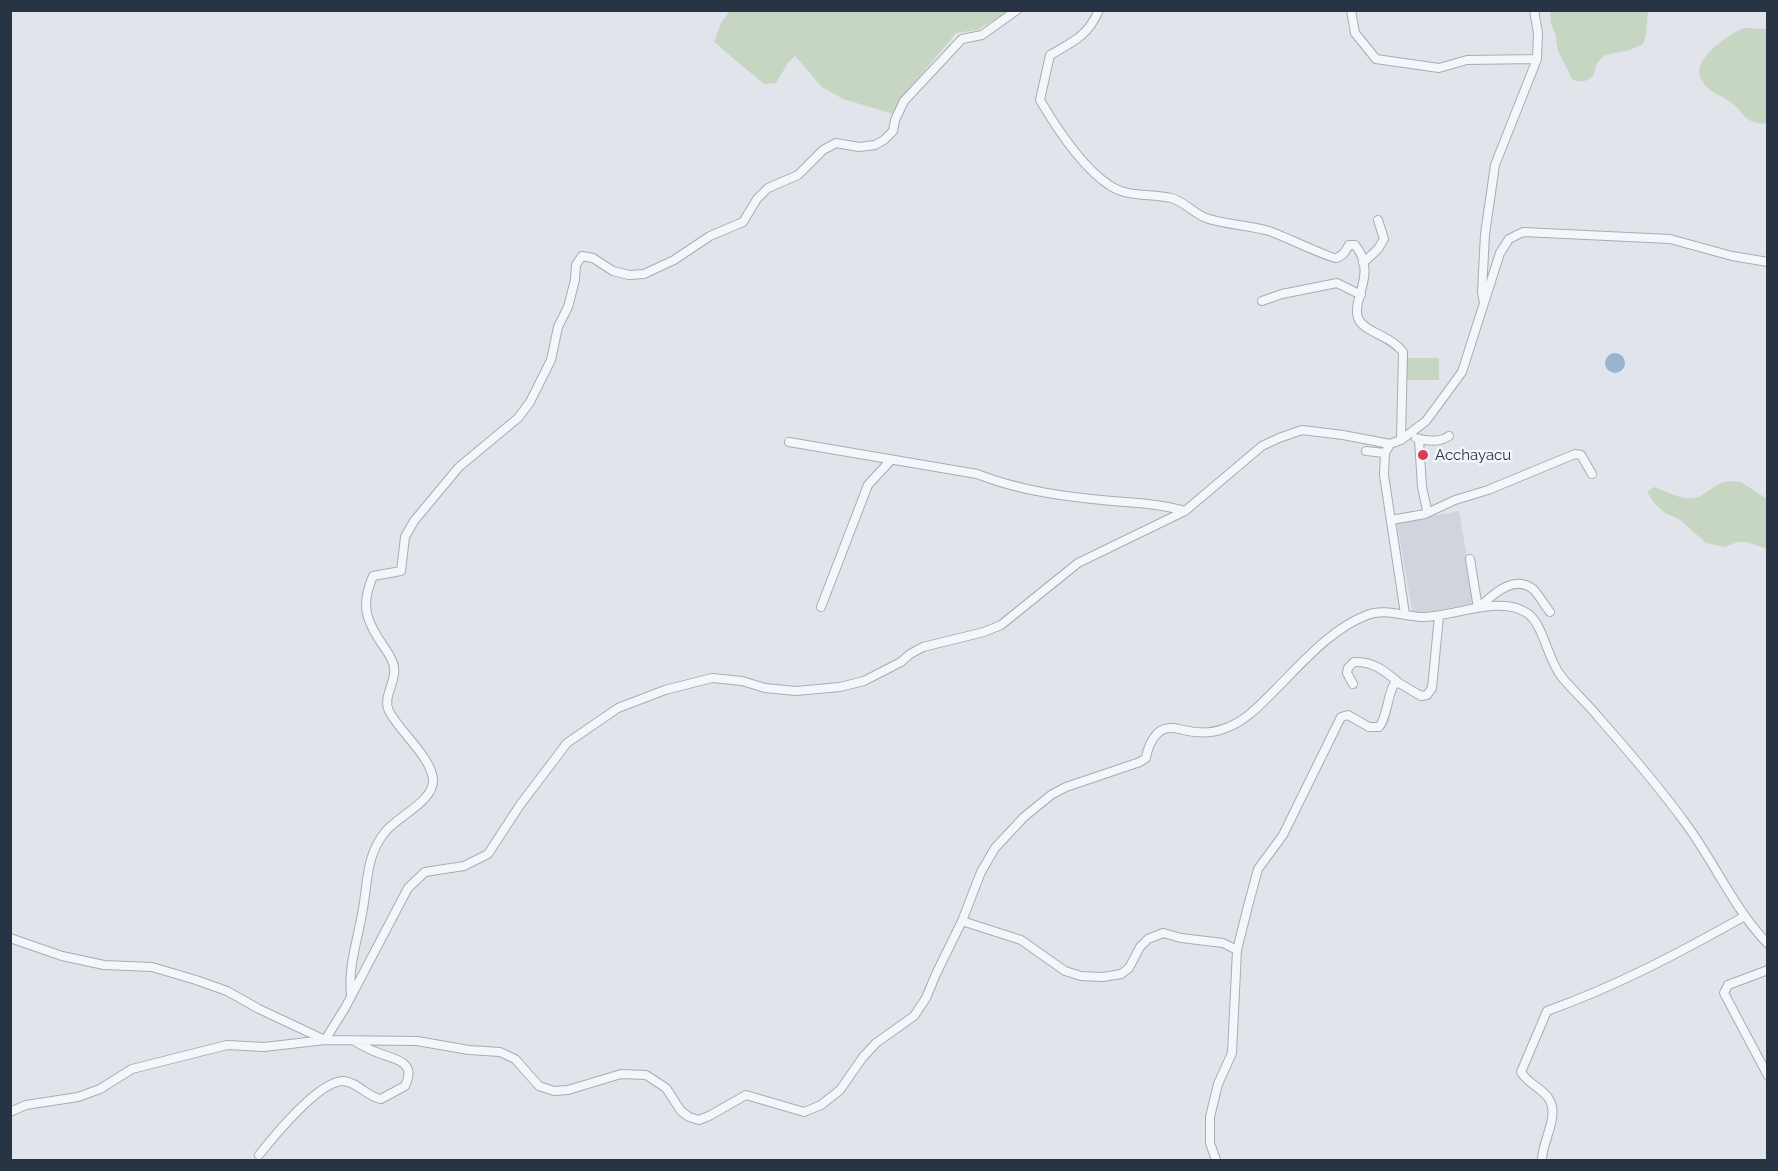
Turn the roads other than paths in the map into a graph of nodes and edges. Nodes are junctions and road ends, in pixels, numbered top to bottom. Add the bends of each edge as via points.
1 (1017, 10) edge
2 (1099, 10) edge
3 (1351, 10) edge
4 (1534, 10) edge
5 (1537, 59) junction
6 (1378, 220) dead end
7 (1767, 262) edge
8 (1363, 263) junction
9 (1361, 295) junction
10 (1262, 301) dead end
11 (1484, 304) junction
12 (1409, 435) junction
13 (1449, 436) dead end
14 (1419, 439) junction
15 (1401, 440) junction
16 (789, 442) dead end
17 (1390, 444) junction
18 (1366, 451) dead end
19 (1385, 453) junction
20 (891, 460) junction
21 (1592, 474) dead end
22 (1427, 510) dead end
23 (1185, 511) junction
24 (1391, 520) junction
25 (1470, 559) dead end
26 (821, 607) dead end
27 (1478, 608) junction
28 (1550, 612) dead end
29 (1405, 614) junction
30 (1439, 616) junction
31 (1399, 682) junction
32 (1353, 684) dead end
33 (1745, 916) junction
34 (962, 921) junction
35 (10, 938) edge
36 (1767, 944) edge
37 (1237, 950) junction
38 (1767, 970) edge
39 (351, 996) junction
40 (325, 1040) junction
41 (352, 1041) junction
42 (1767, 1076) edge
43 (10, 1112) edge
44 (259, 1155) dead end
45 (1216, 1161) edge
46 (1542, 1161) edge

1 - 39 street via 982,35 962,39 904,101 893,131 884,140 859,147 836,143 823,150 798,175 768,188 757,198 744,222 710,236 644,274 614,271 582,256 576,265 551,360 530,402 459,467 414,521 405,537 401,571 373,576 366,592 367,619 395,669 387,709 430,770 433,784 427,797 386,831 371,857 350,967
2 - 8 street via 1092,27 1050,55 1041,100 1084,164 1110,186 1171,198 1206,218 1265,230 1331,258 1355,245
3 - 5 street via 1355,33 1376,58 1439,68 1467,60
4 - 5 street
5 - 11 street via 1496,165 1485,234
6 - 8 street via 1384,239
7 - 11 street via 1670,239 1523,232 1509,239 1500,253
8 - 9 street
9 - 10 street via 1337,283
9 - 15 street via 1358,320 1365,328 1396,343 1403,352
11 - 12 street via 1462,372 1426,422
12 - 14 street
12 - 15 street
13 - 14 street via 1444,440
14 - 22 street
15 - 17 street
16 - 20 street
17 - 19 street
17 - 23 street via 1302,430 1262,446
18 - 19 street
19 - 24 street
20 - 23 street via 977,474 1004,485
20 - 26 street via 868,485
21 - 24 street via 1581,455 1575,454 1425,514
23 - 39 street via 1078,563 1001,625 923,647 864,681 796,691 712,678 618,708 567,743 488,854 464,866 425,872 408,888
24 - 29 street
25 - 27 street
27 - 28 street via 1509,585 1519,584 1532,589
27 - 30 street
27 - 33 street via 1503,606 1528,613 1540,627 1552,663 1668,800
29 - 30 street
29 - 34 street via 1369,614 1341,628 1238,722 1204,733 1162,730 1140,762 1051,795 995,848
30 - 31 street via 1432,688 1421,696
31 - 32 street via 1379,667 1354,662 1347,673
31 - 37 street via 1388,695 1379,727 1369,727 1348,715 1336,724 1283,835 1258,869
33 - 36 street
33 - 46 street via 1678,954 1547,1011 1521,1072 1544,1093 1553,1109
34 - 37 street via 1022,940 1065,971 1081,976 1121,974 1148,939 1162,933 1223,943
34 - 41 street via 914,1016 876,1043 840,1090 804,1112 746,1095 699,1120 681,1111 666,1088 646,1075 621,1074 554,1091 539,1086 515,1059 500,1052 417,1041
35 - 40 street via 76,960 152,967 180,975 227,991
37 - 45 street via 1232,1053 1218,1084 1210,1117 1210,1143
38 - 42 street via 1728,985 1724,993
39 - 40 street
40 - 41 street
40 - 43 street via 264,1047 227,1045 132,1070 78,1097 26,1105
41 - 44 street via 401,1061 409,1075 405,1086 381,1099 352,1083 330,1085 299,1109

